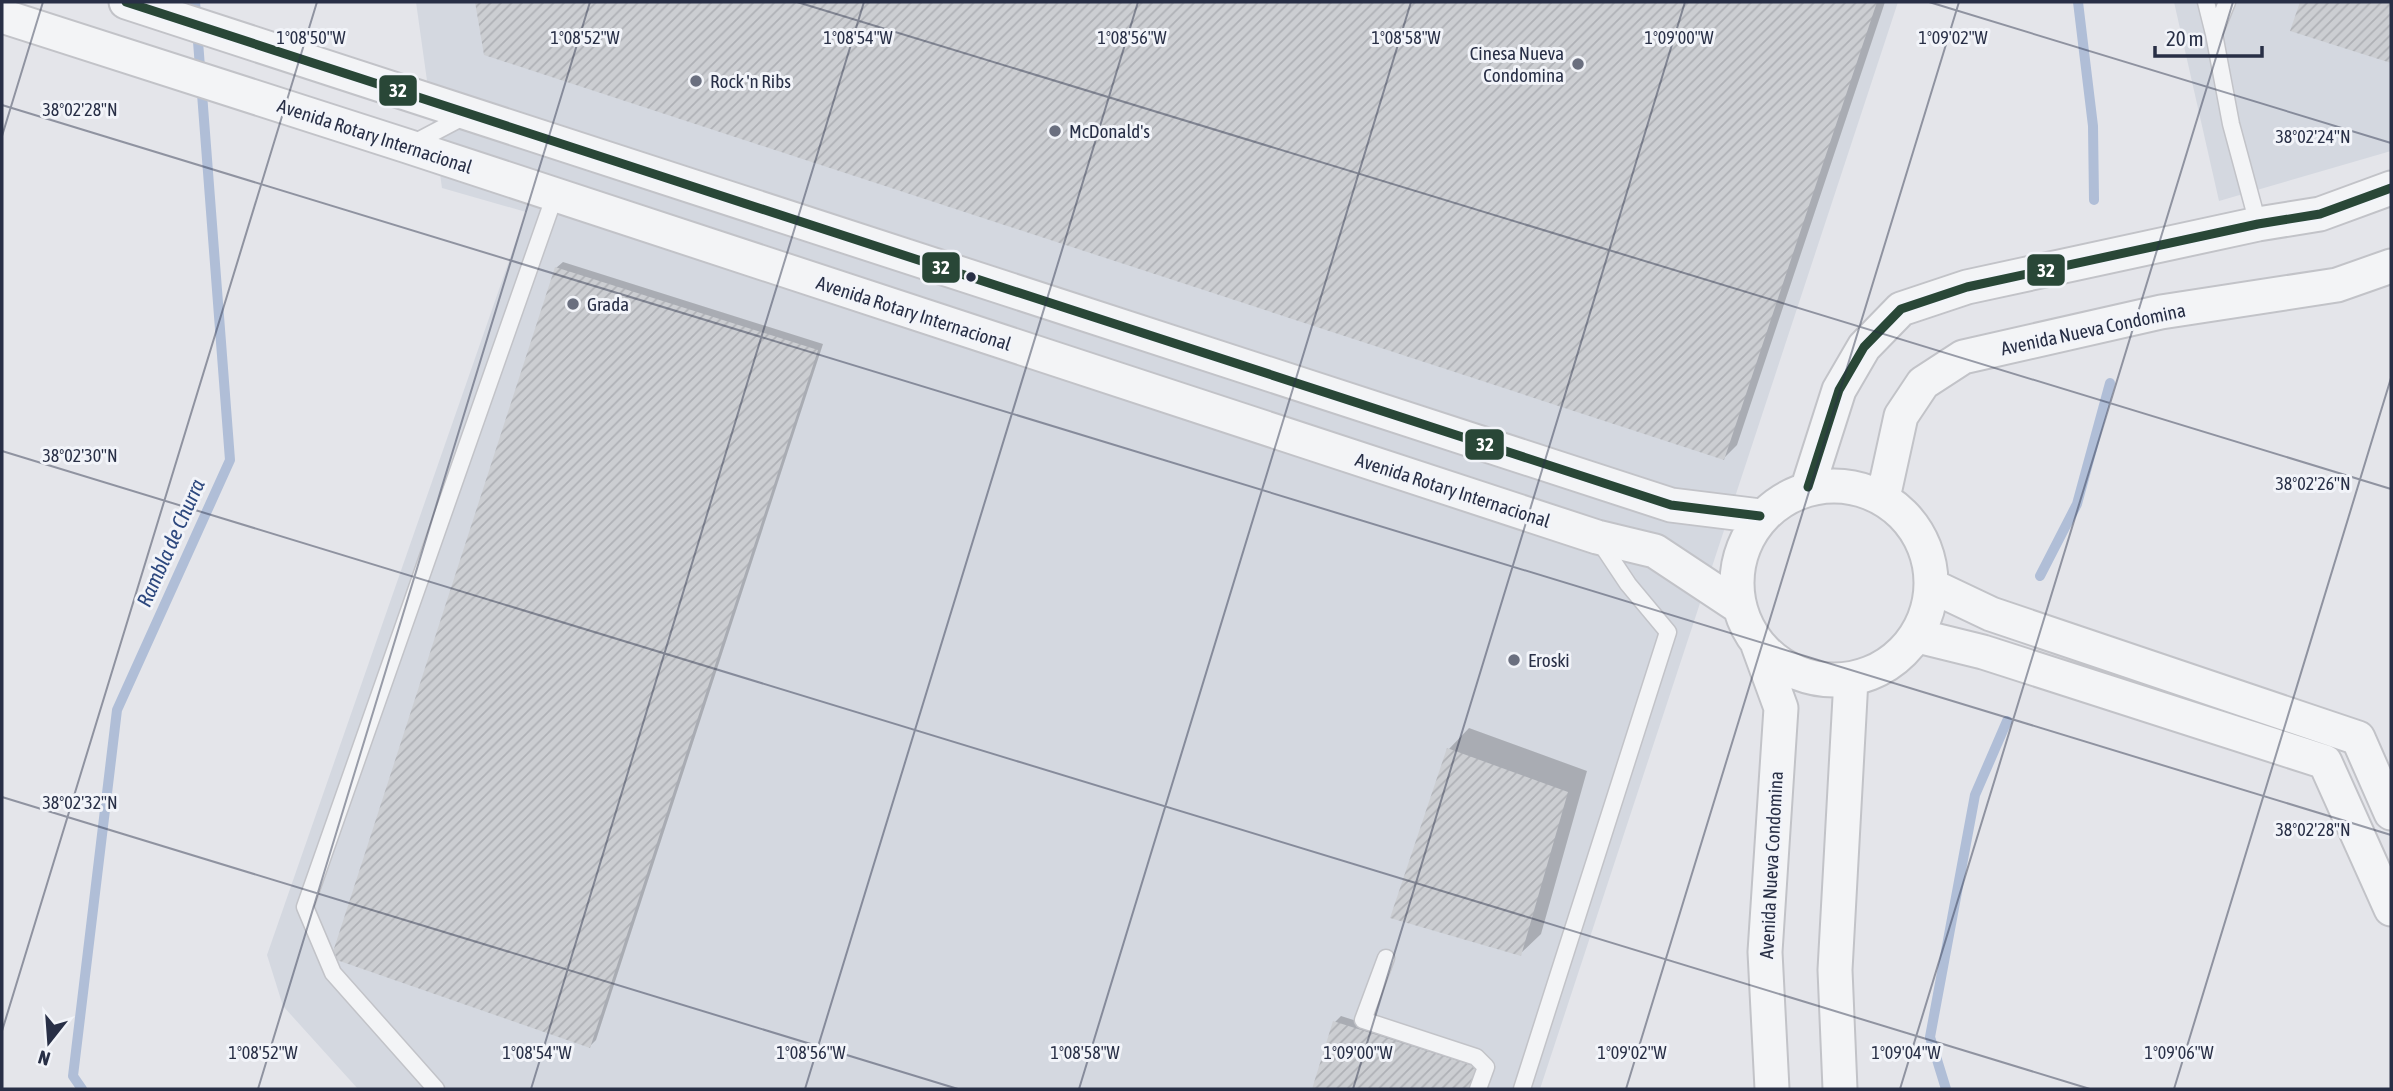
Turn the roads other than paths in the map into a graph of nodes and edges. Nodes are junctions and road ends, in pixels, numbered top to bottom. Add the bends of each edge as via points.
1 (126, 2) edge
2 (2206, 2) edge
3 (2227, 2) edge
4 (2, 16) edge
5 (2214, 34) junction
6 (470, 114) junction
7 (407, 146) junction
8 (2391, 188) edge
9 (555, 195) junction
10 (2258, 224) junction
11 (2391, 266) edge
12 (1333, 395) junction
13 (1230, 416) junction
14 (1808, 487) junction
15 (1883, 498) junction
16 (1760, 516) junction
17 (1597, 537) junction
18 (1932, 586) junction
19 (1738, 606) junction
20 (1918, 636) junction
21 (1758, 645) junction
22 (1851, 679) junction
23 (2391, 813) edge
24 (2391, 909) edge
25 (1386, 958) dead end
26 (436, 1089) edge
27 (1478, 1089) edge
28 (1522, 1089) edge
29 (1772, 1089) edge
30 (1840, 1089) edge

1 - 6 street
2 - 5 lane
3 - 5 lane
4 - 7 street, Avenida Rotary Internacional
5 - 10 lane via 2231,124
6 - 7 lane
6 - 12 street
7 - 9 street, Avenida Rotary Internacional
8 - 10 street via 2320,214
9 - 13 street, Avenida Rotary Internacional
9 - 26 lane via 305,907 333,973
10 - 14 street via 1967,288 1901,309 1864,347 1839,390
11 - 15 street, Avenida Nueva Condomina via 2337,285 2161,312 1963,357 1923,383 1902,416
12 - 13 street via 1251,390
12 - 16 street via 1671,505
13 - 17 street, Avenida Rotary Internacional
14 - 15 street via 1857,486
14 - 16 street
15 - 18 street via 1917,530
16 - 19 street via 1738,558
17 - 19 street, Avenida Rotary Internacional via 1655,551
17 - 28 lane via 1668,632
18 - 20 street
18 - 23 street via 1991,614 2358,738
19 - 21 street
20 - 22 street via 1878,670
20 - 24 street via 1983,652 2325,762
21 - 22 street via 1777,663 1816,679
21 - 29 street, Avenida Nueva Condomina via 1781,708 1765,952
22 - 30 street via 1836,970
25 - 27 lane via 1363,1020 1476,1057 1486,1067

